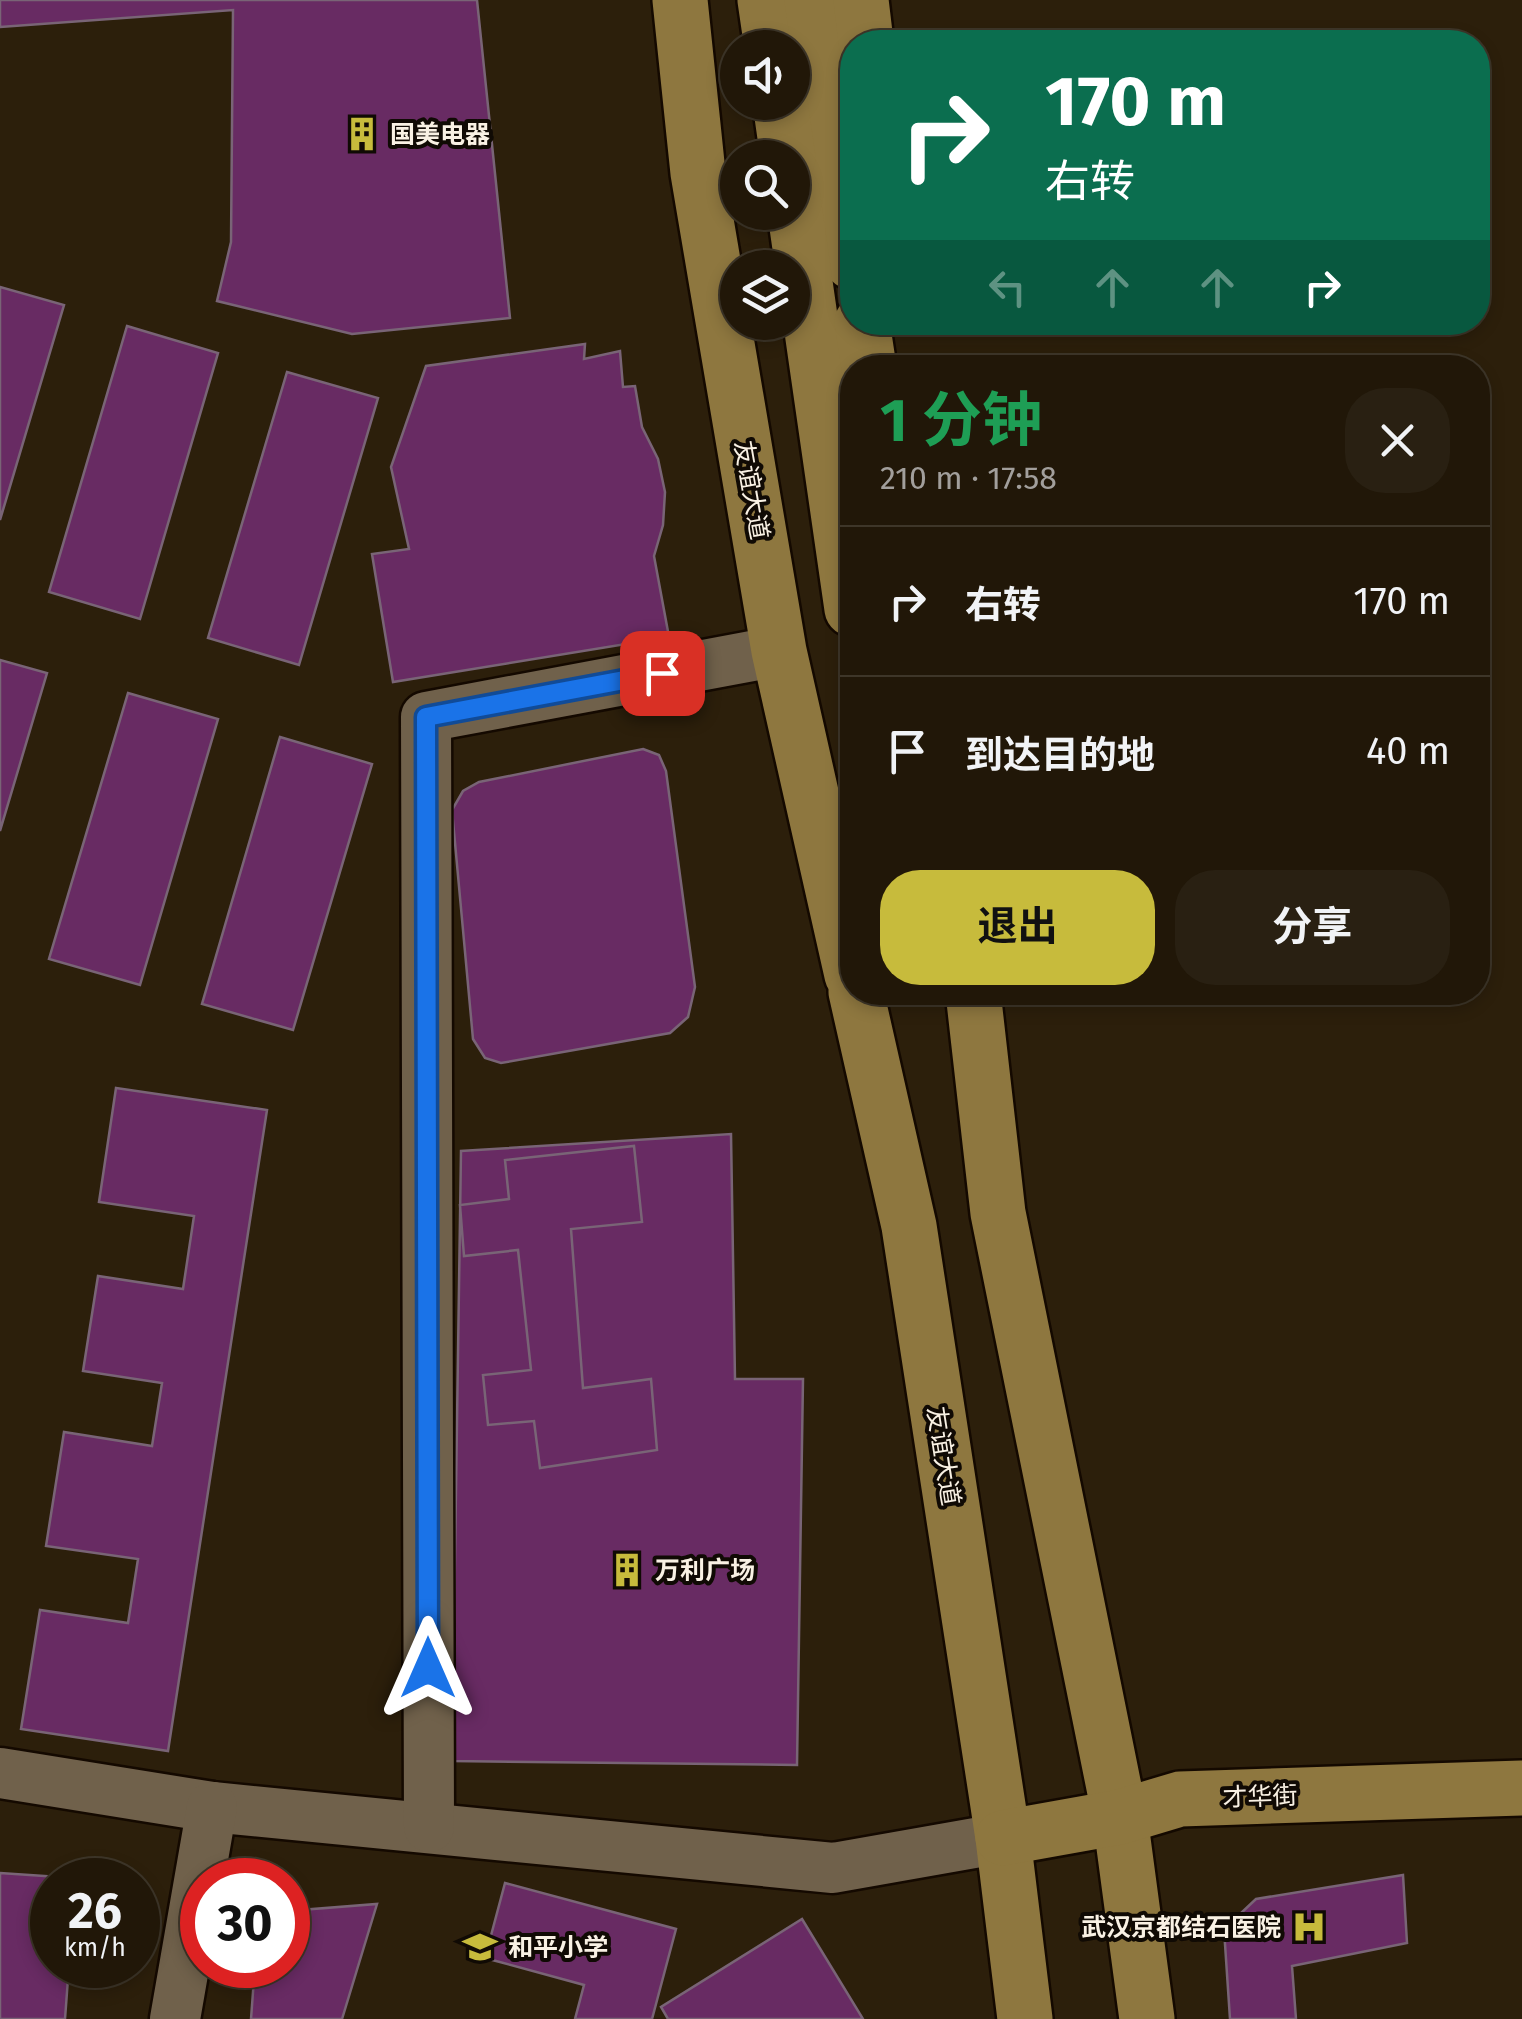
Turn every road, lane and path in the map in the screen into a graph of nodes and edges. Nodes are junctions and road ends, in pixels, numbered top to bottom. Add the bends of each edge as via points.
1 (680, 0) edge
2 (765, 0) edge
3 (812, 0) edge
4 (861, 0) edge
5 (769, 30) edge
6 (865, 30) edge
7 (840, 183) edge
8 (797, 230) edge
9 (840, 525) edge
10 (780, 651) junction
11 (840, 921) edge
12 (859, 1005) edge
13 (897, 1005) edge
14 (966, 1005) edge
15 (974, 1005) edge
16 (998, 1213) junction
17 (909, 1226) junction
18 (0, 1774) edge
19 (1522, 1788) edge
20 (212, 1806) junction
21 (1120, 1817) junction
22 (429, 1827) junction
23 (1003, 1838) junction
24 (1128, 1878) junction
25 (1013, 1924) junction
26 (175, 2019) edge
27 (1024, 2019) edge
28 (1040, 2019) edge
29 (1121, 2019) edge
30 (1147, 2019) edge

1 - 10 main road, 友谊大道 via 698,173
2 - 5 main road
3 - 7 main road
4 - 6 main road
8 - 9 main road
10 - 11 main road, 友谊大道
10 - 22 street via 426,717
12 - 17 main road, 友谊大道
13 - 17 main road
14 - 16 main road
15 - 16 main road
16 - 21 main road
17 - 23 main road, 友谊大道
18 - 20 street
19 - 21 main road, 才华街 via 1180,1799
20 - 22 street
20 - 26 street
21 - 23 main road, 才华街
21 - 24 main road
22 - 23 street via 833,1868
23 - 25 main road, 友谊大道
24 - 29 main road
24 - 30 main road
25 - 27 main road, 友谊大道
25 - 28 main road, 友谊大道

